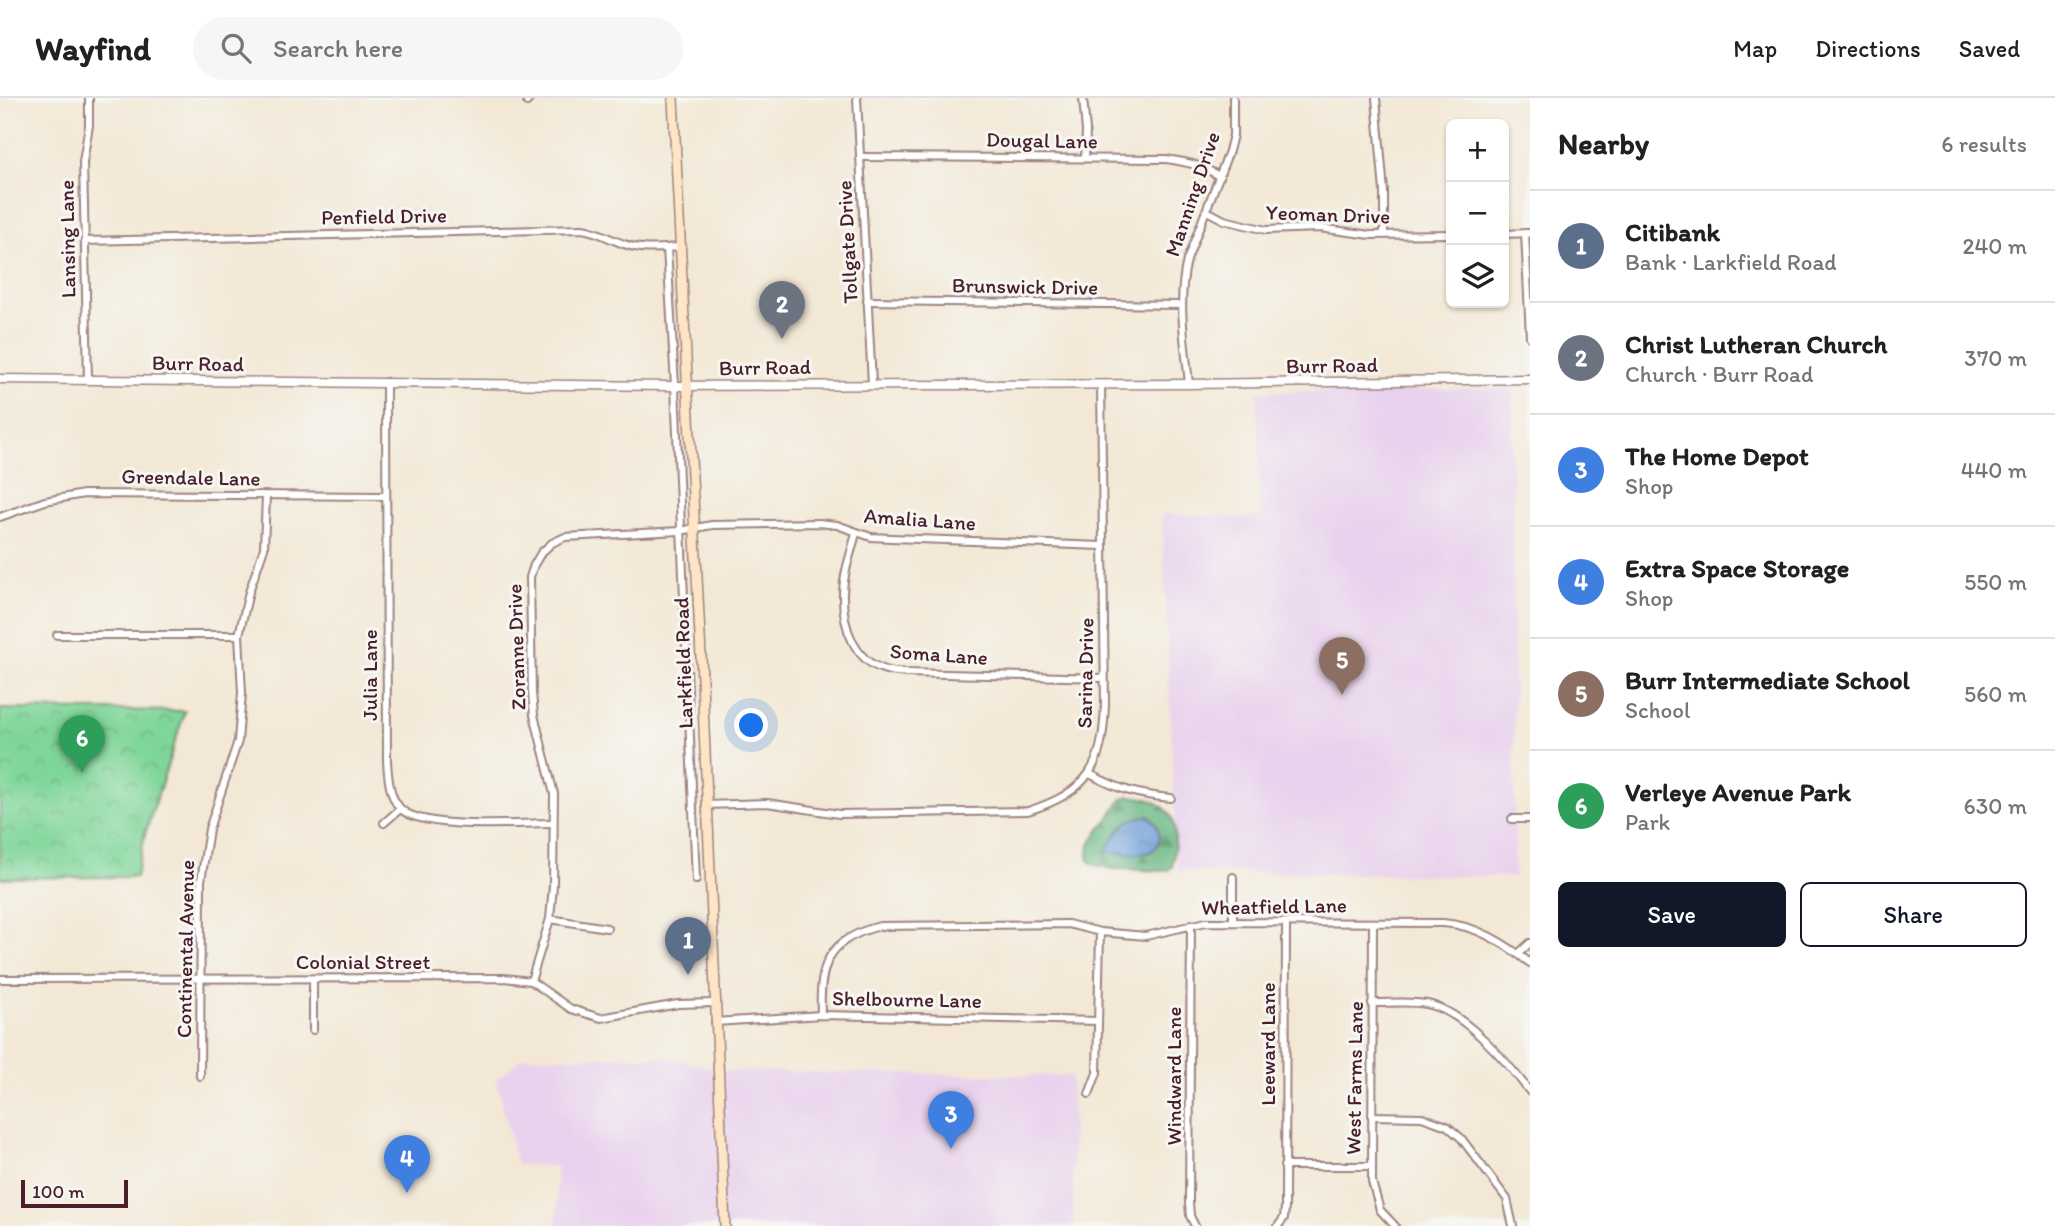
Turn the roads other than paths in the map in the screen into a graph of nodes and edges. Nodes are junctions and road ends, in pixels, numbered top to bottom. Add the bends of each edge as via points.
1 (89, 98) edge
2 (673, 98) edge
3 (857, 98) edge
4 (1083, 98) edge
5 (1233, 98) edge
6 (1376, 98) edge
7 (1383, 98) edge
8 (861, 157) junction
9 (1085, 158) junction
10 (1220, 177) junction
11 (1207, 211) junction
12 (1509, 233) edge
13 (1528, 233) edge
14 (1384, 234) junction
15 (1446, 234) edge
16 (85, 241) junction
17 (680, 247) junction
18 (667, 248) junction
19 (867, 301) junction
20 (1181, 305) junction
21 (1530, 337) edge
22 (0, 379) edge
23 (88, 379) junction
24 (1530, 379) edge
25 (386, 382) junction
26 (872, 384) junction
27 (1101, 384) junction
28 (1189, 384) junction
29 (675, 386) junction
30 (687, 386) junction
31 (266, 496) junction
32 (384, 496) junction
33 (0, 517) edge
34 (694, 528) junction
35 (680, 531) junction
36 (856, 533) junction
37 (1102, 546) junction
38 (57, 635) dead end
39 (239, 635) junction
40 (1104, 678) junction
41 (1090, 774) junction
42 (1171, 798) dead end
43 (706, 805) junction
44 (400, 808) junction
45 (1512, 819) dead end
46 (1530, 819) edge
47 (384, 823) dead end
48 (553, 823) junction
49 (1233, 877) dead end
50 (696, 880) dead end
51 (550, 919) junction
52 (1233, 922) junction
53 (1286, 923) junction
54 (1373, 923) junction
55 (1191, 924) junction
56 (607, 928) dead end
57 (1100, 932) junction
58 (1530, 943) edge
59 (1518, 954) junction
60 (1530, 963) edge
61 (0, 979) edge
62 (200, 979) junction
63 (313, 979) junction
64 (531, 981) junction
65 (714, 1003) junction
66 (1372, 1003) junction
67 (821, 1015) junction
68 (1098, 1021) junction
69 (715, 1022) junction
70 (313, 1030) dead end
71 (200, 1076) dead end
72 (1530, 1092) edge
73 (1089, 1094) dead end
74 (1372, 1116) junction
75 (1284, 1166) junction
76 (1370, 1166) junction
77 (725, 1226) edge
78 (1195, 1226) edge
79 (1278, 1226) edge
80 (1395, 1226) edge
81 (1513, 1226) edge

1 - 16 street, Lansing Lane via 83,162
2 - 17 main road, Larkfield Road
3 - 8 street, Tollgate Drive
4 - 9 street
5 - 10 street, Manning Drive via 1233,135
6 - 7 street
6 - 14 street
8 - 9 street, Dougal Lane
8 - 19 street, Tollgate Drive
9 - 10 street, Dougal Lane via 1166,159 1192,163
10 - 11 street, Manning Drive
11 - 14 street, Yeoman Drive via 1266,230 1319,228
11 - 20 street, Manning Drive via 1182,279
12 - 13 street
13 - 21 street
14 - 15 street, Yeoman Drive
16 - 18 street, Penfield Drive via 582,229 598,231 626,245
16 - 23 street, Lansing Lane
17 - 18 street, Penfield Drive
17 - 30 main road, Larkfield Road
18 - 29 street, Larkfield Road
19 - 20 street, Brunswick Drive
19 - 26 street, Tollgate Drive
20 - 28 street, Manning Drive
22 - 23 street, Burr Road
23 - 25 street, Burr Road
24 - 28 street, Burr Road
25 - 29 street, Burr Road
25 - 32 street, Julia Lane
26 - 27 street, Burr Road
26 - 30 street, Burr Road
27 - 28 street, Burr Road
27 - 37 street, Sarina Drive
29 - 30 street, Burr Road
29 - 35 street, Larkfield Road
30 - 34 main road, Larkfield Road
31 - 32 street, Greendale Lane
31 - 33 street, Greendale Lane via 84,494 45,501
31 - 39 street, Continental Avenue via 264,548
32 - 44 street, Julia Lane via 387,761 388,780
34 - 35 street, Zoranne Drive
34 - 36 street, Amalia Lane via 819,523
34 - 43 main road, Larkfield Road
35 - 48 street, Zoranne Drive via 565,537 552,543 534,565 529,593 532,693 554,794
35 - 50 street, Larkfield Road
36 - 37 street, Amalia Lane
36 - 40 street, Soma Lane via 843,597 849,633 867,661 905,673
37 - 40 street, Sarina Drive
38 - 39 street
39 - 62 street, Continental Avenue via 241,718 204,856
40 - 41 street, Sarina Drive via 1104,731
41 - 42 street via 1136,794
41 - 43 street via 1062,797 1028,811 839,814 766,803
43 - 65 main road, Larkfield Road
44 - 47 street
44 - 48 street via 425,821
45 - 46 street
48 - 51 street, Zoranne Drive
49 - 52 street
51 - 56 street
51 - 64 street, Zoranne Drive
52 - 53 street, Wheatfield Lane
52 - 55 street, Wheatfield Lane
53 - 54 street, Wheatfield Lane
53 - 75 street, Leeward Lane
54 - 59 street, Wheatfield Lane via 1461,924
54 - 66 street, West Farms Lane
55 - 57 street, Wheatfield Lane via 1146,936
55 - 78 street, Windward Lane via 1189,1202
57 - 67 street, Wheatfield Lane via 1068,924 864,929 838,947 823,969
57 - 68 street
58 - 59 street
59 - 60 street, Wheatfield Lane
61 - 62 street, Colonial Street
62 - 63 street, Colonial Street
62 - 71 street, Continental Avenue
63 - 64 street, Colonial Street
63 - 70 street
64 - 65 street via 571,1009 601,1018 678,1004
65 - 69 main road, Larkfield Road
66 - 72 street via 1427,1004 1454,1014
66 - 74 street, West Farms Lane
67 - 68 street, Shelbourne Lane
67 - 69 street, Shelbourne Lane
68 - 73 street via 1097,1073
69 - 77 main road, Larkfield Road
74 - 76 street, West Farms Lane
74 - 81 street via 1422,1117 1447,1126 1507,1199
75 - 76 street
75 - 79 street, Leeward Lane via 1284,1218
76 - 80 street, West Farms Lane via 1380,1210

